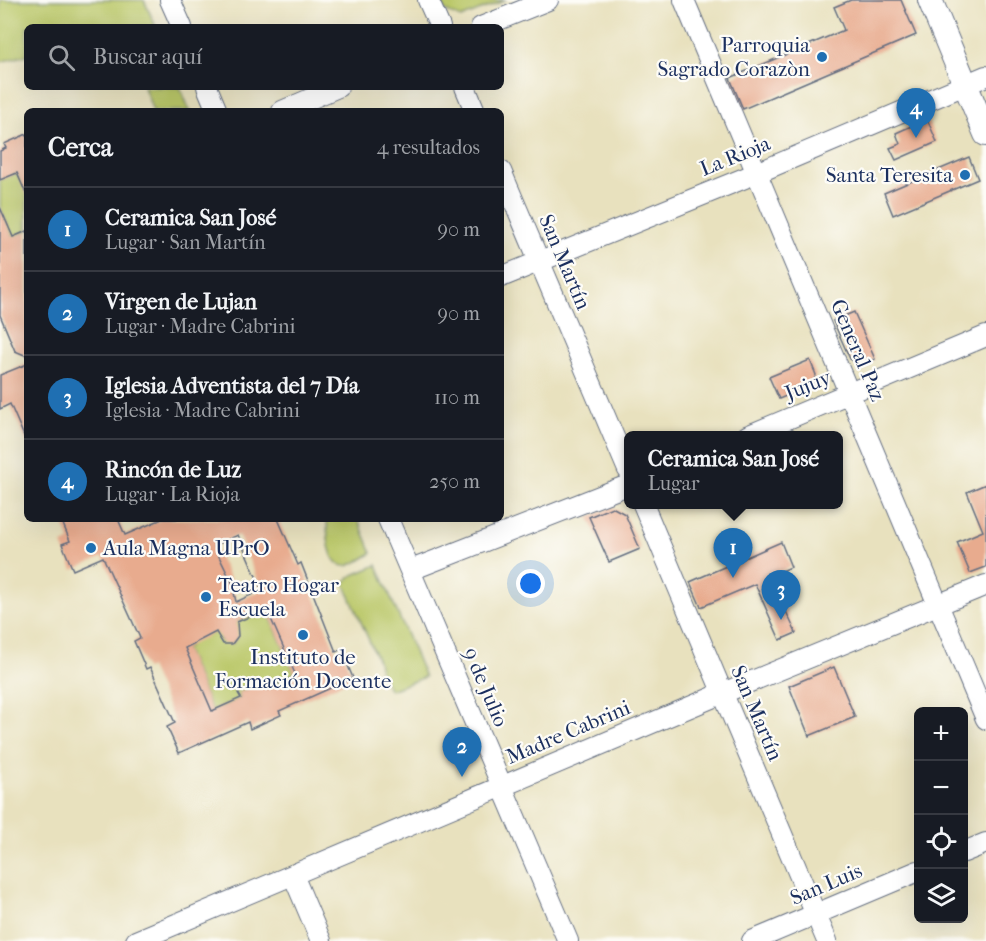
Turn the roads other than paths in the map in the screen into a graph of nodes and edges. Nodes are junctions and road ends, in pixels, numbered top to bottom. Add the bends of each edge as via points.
1 (170, 0) edge
2 (428, 0) edge
3 (548, 0) edge
4 (684, 0) edge
5 (930, 0) edge
6 (181, 24) edge
7 (439, 24) edge
8 (488, 24) edge
9 (976, 80) edge
10 (208, 90) edge
11 (331, 90) edge
12 (466, 90) edge
13 (216, 108) edge
14 (289, 108) edge
15 (474, 108) edge
16 (986, 134) edge
17 (757, 174) junction
18 (504, 178) edge
19 (539, 261) junction
20 (504, 276) edge
21 (986, 336) edge
22 (850, 393) junction
23 (757, 431) edge
24 (624, 461) edge
25 (624, 487) edge
26 (645, 509) edge
27 (389, 522) edge
28 (411, 570) junction
29 (986, 585) edge
30 (939, 604) junction
31 (723, 693) junction
32 (986, 719) edge
33 (503, 786) junction
34 (986, 843) edge
35 (968, 850) edge
36 (914, 873) edge
37 (293, 875) junction
38 (816, 914) junction
39 (136, 941) edge
40 (321, 941) edge
41 (568, 941) edge
42 (752, 941) edge
43 (827, 941) edge

1 - 6 street
2 - 7 street
3 - 8 street
4 - 17 street, General Paz
5 - 9 main road
9 - 16 main road
9 - 17 street, La Rioja
10 - 13 street
11 - 14 street
12 - 15 street
17 - 19 street, La Rioja
17 - 22 street, General Paz
18 - 19 street, San Martín
19 - 20 street, La Rioja
19 - 24 street, San Martín
21 - 22 street, Jujuy
22 - 23 street, Jujuy
22 - 30 street, General Paz
25 - 28 street
26 - 31 street, San Martín
27 - 28 street, 9 de Julio
28 - 33 street, 9 de Julio
29 - 30 street, Madre Cabrini
30 - 31 street, Madre Cabrini
30 - 32 street, General Paz
31 - 33 street, Madre Cabrini
31 - 38 street, San Martín
33 - 37 street, Madre Cabrini
33 - 41 street, 9 de Julio
34 - 35 street
36 - 38 street, San Luis
37 - 39 street, Madre Cabrini
37 - 40 street
38 - 42 street, San Luis
38 - 43 street, San Martín

